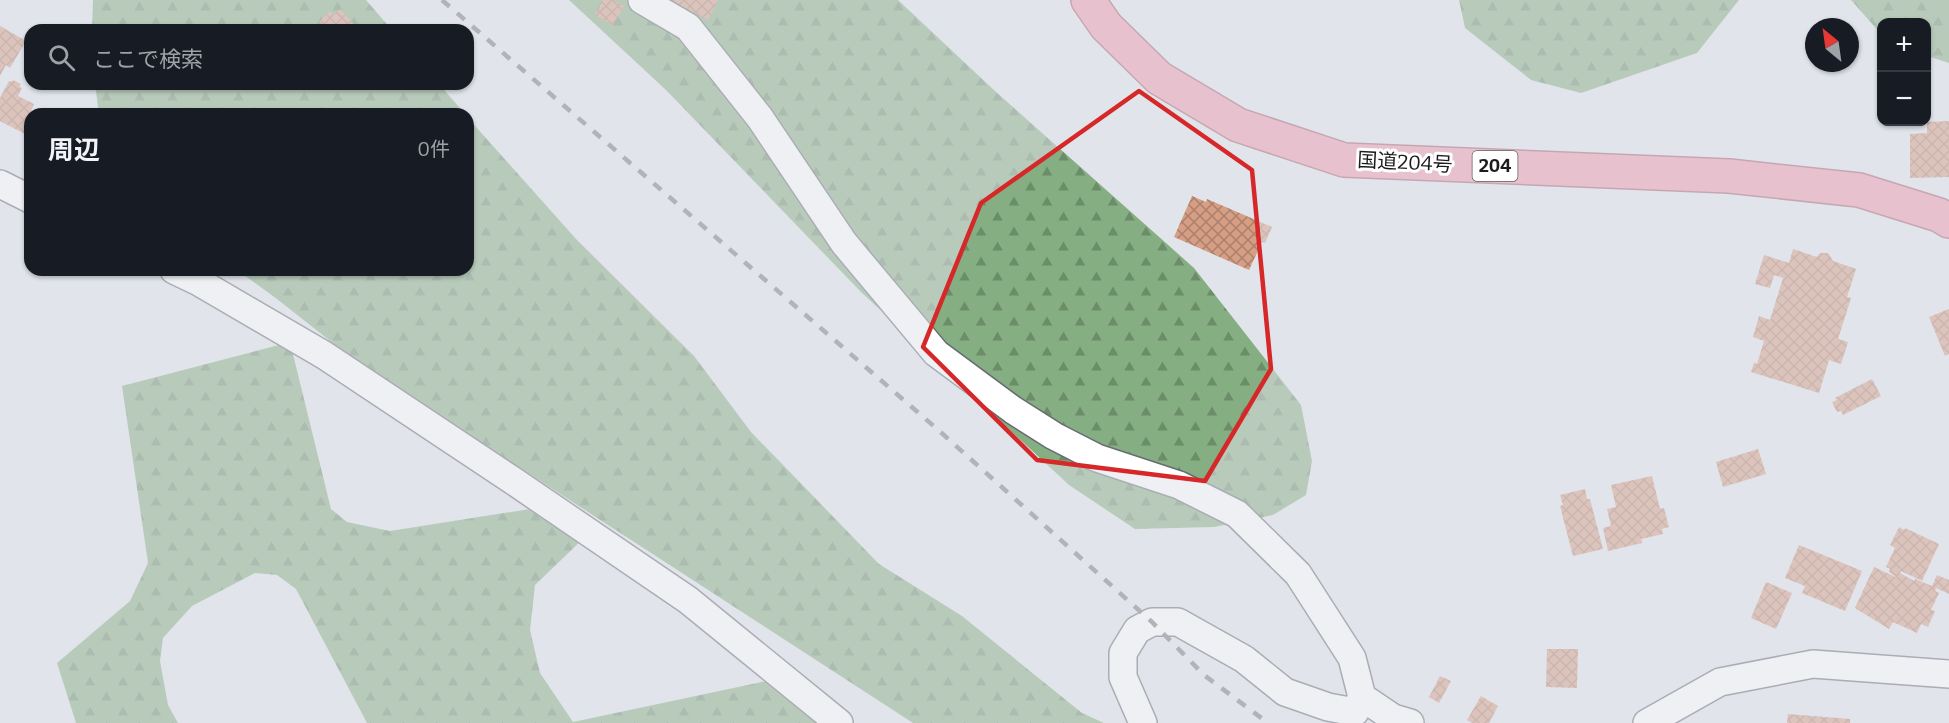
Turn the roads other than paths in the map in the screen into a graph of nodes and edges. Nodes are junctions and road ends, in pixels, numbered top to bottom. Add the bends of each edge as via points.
1 (642, 0) edge
2 (1088, 0) edge
3 (0, 184) edge
4 (24, 196) edge
5 (1949, 221) edge
6 (186, 276) edge
7 (1949, 674) edge
8 (1362, 697) junction
9 (839, 723) edge
10 (1143, 723) edge
11 (1410, 723) edge
12 (1647, 723) edge

1 - 8 street via 688,27 760,118 844,243 936,353 1054,436 1097,458 1179,485 1237,514 1298,574 1352,658
2 - 5 highway, 国道204号 / 204 via 1106,26 1160,78 1238,125 1344,159 1729,176 1859,190
3 - 4 street
6 - 9 street via 324,355 531,493 687,600
7 - 12 street via 1813,664 1720,682
8 - 10 street via 1355,712 1285,692 1244,659 1178,622 1152,622 1137,630 1124,653 1123,677
8 - 11 street via 1393,718

